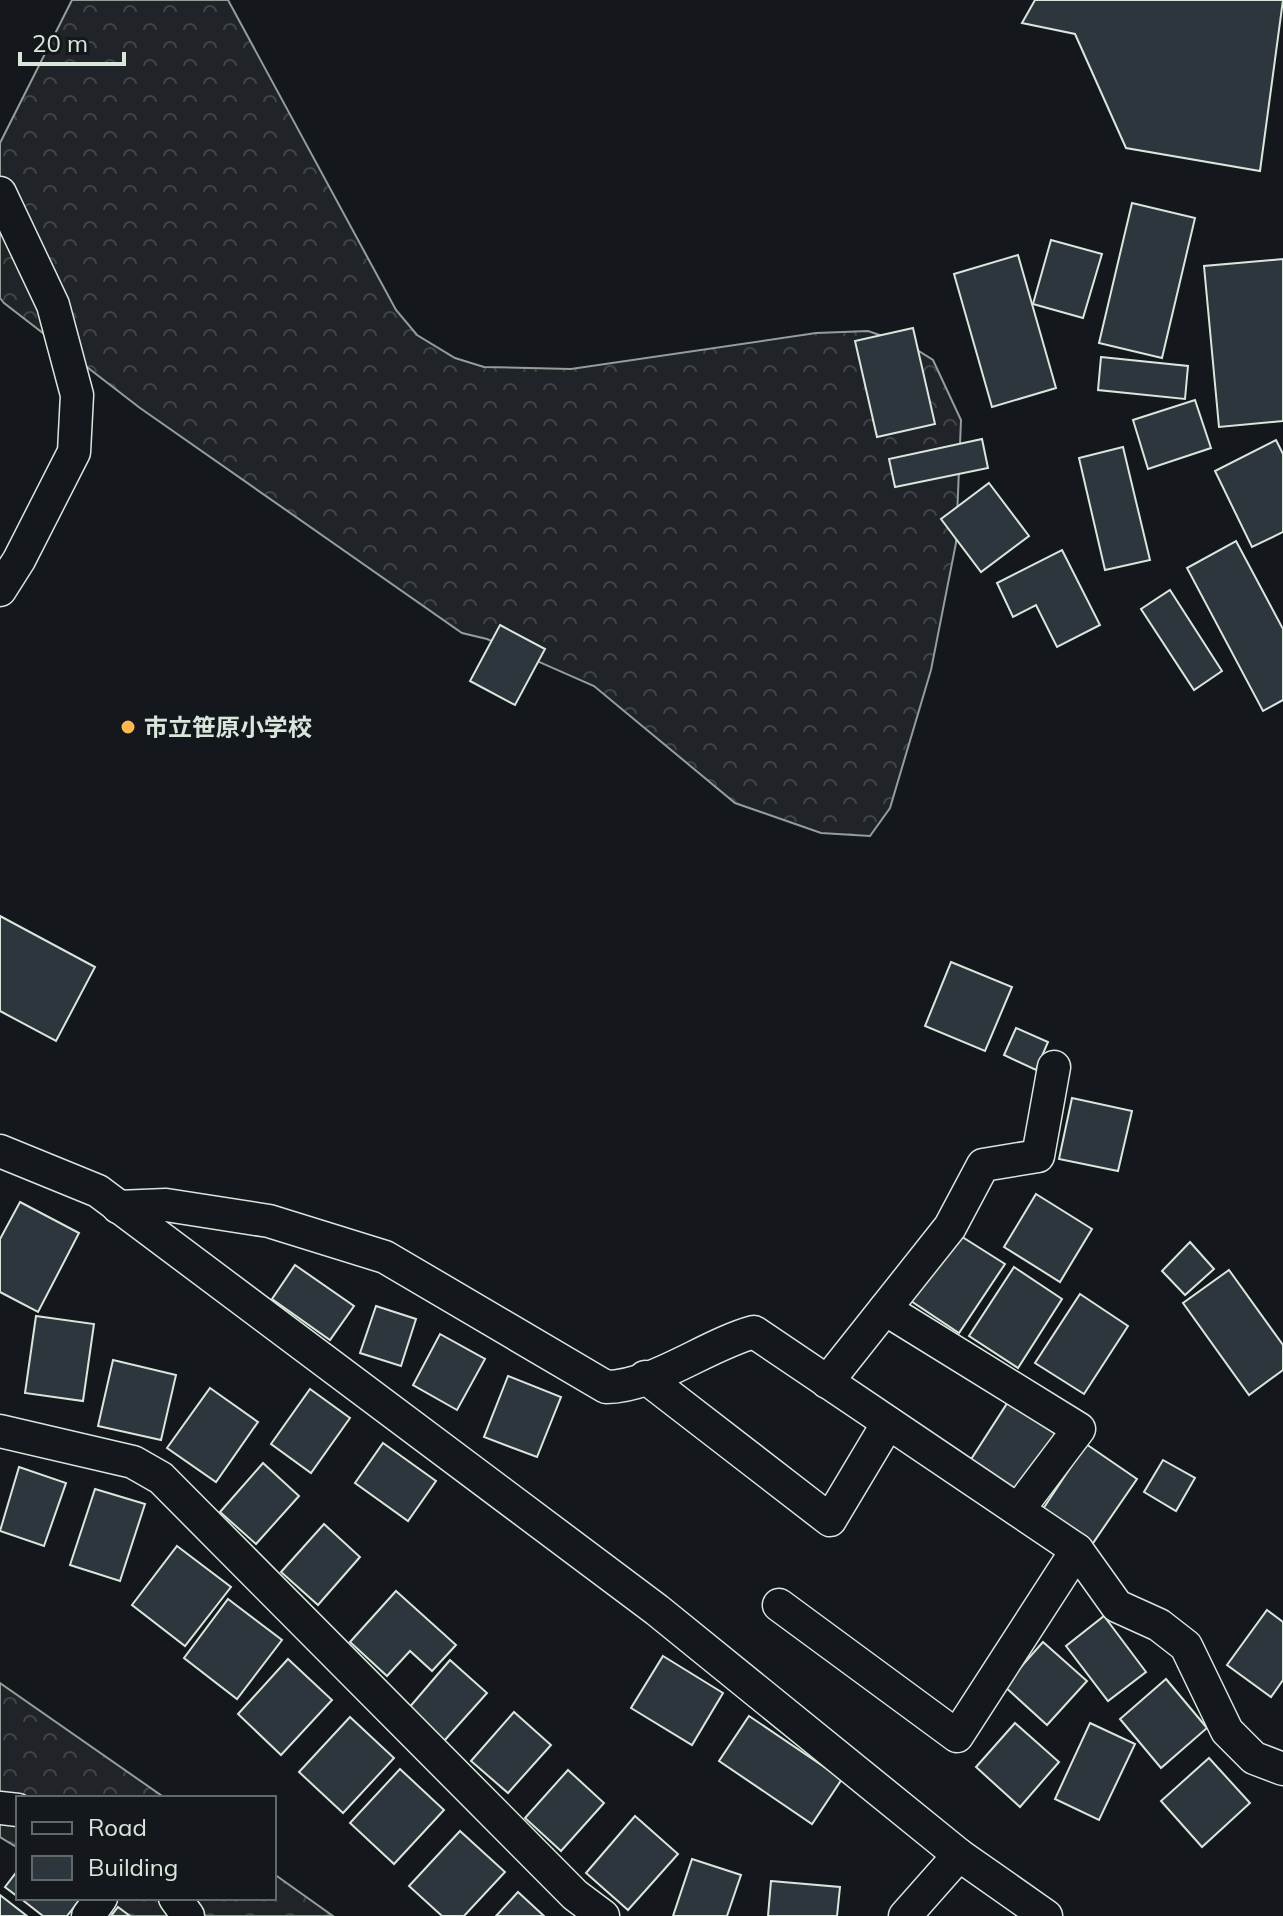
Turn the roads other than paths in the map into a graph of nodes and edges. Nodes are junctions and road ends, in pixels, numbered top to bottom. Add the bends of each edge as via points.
1 (0, 193) edge
2 (0, 590) edge
3 (1054, 1067) dead end
4 (6, 1162) edge
5 (118, 1207) junction
6 (885, 1309) junction
7 (645, 1377) junction
8 (827, 1382) junction
9 (888, 1423) junction
10 (0, 1431) edge
11 (1018, 1510) junction
12 (1077, 1550) junction
13 (779, 1605) dead end
14 (1283, 1769) edge
15 (959, 1855) junction
16 (603, 1916) edge
17 (905, 1916) edge
18 (1046, 1916) edge

1 - 2 street via 53,305 77,395 74,452
3 - 6 street via 1038,1156 983,1165 950,1227
4 - 5 street via 98,1191
5 - 7 street via 166,1205 269,1221 385,1257 606,1387 626,1387
5 - 15 street via 657,1610
6 - 8 street
6 - 11 street via 1079,1429
7 - 8 street via 726,1339 754,1332
7 - 9 street via 830,1520
8 - 9 street
9 - 11 street
10 - 16 street via 133,1462 161,1478 575,1895
11 - 12 street
12 - 13 street via 957,1736
12 - 14 street via 1117,1606 1159,1625 1186,1646 1227,1731 1254,1758
15 - 17 street
15 - 18 street

